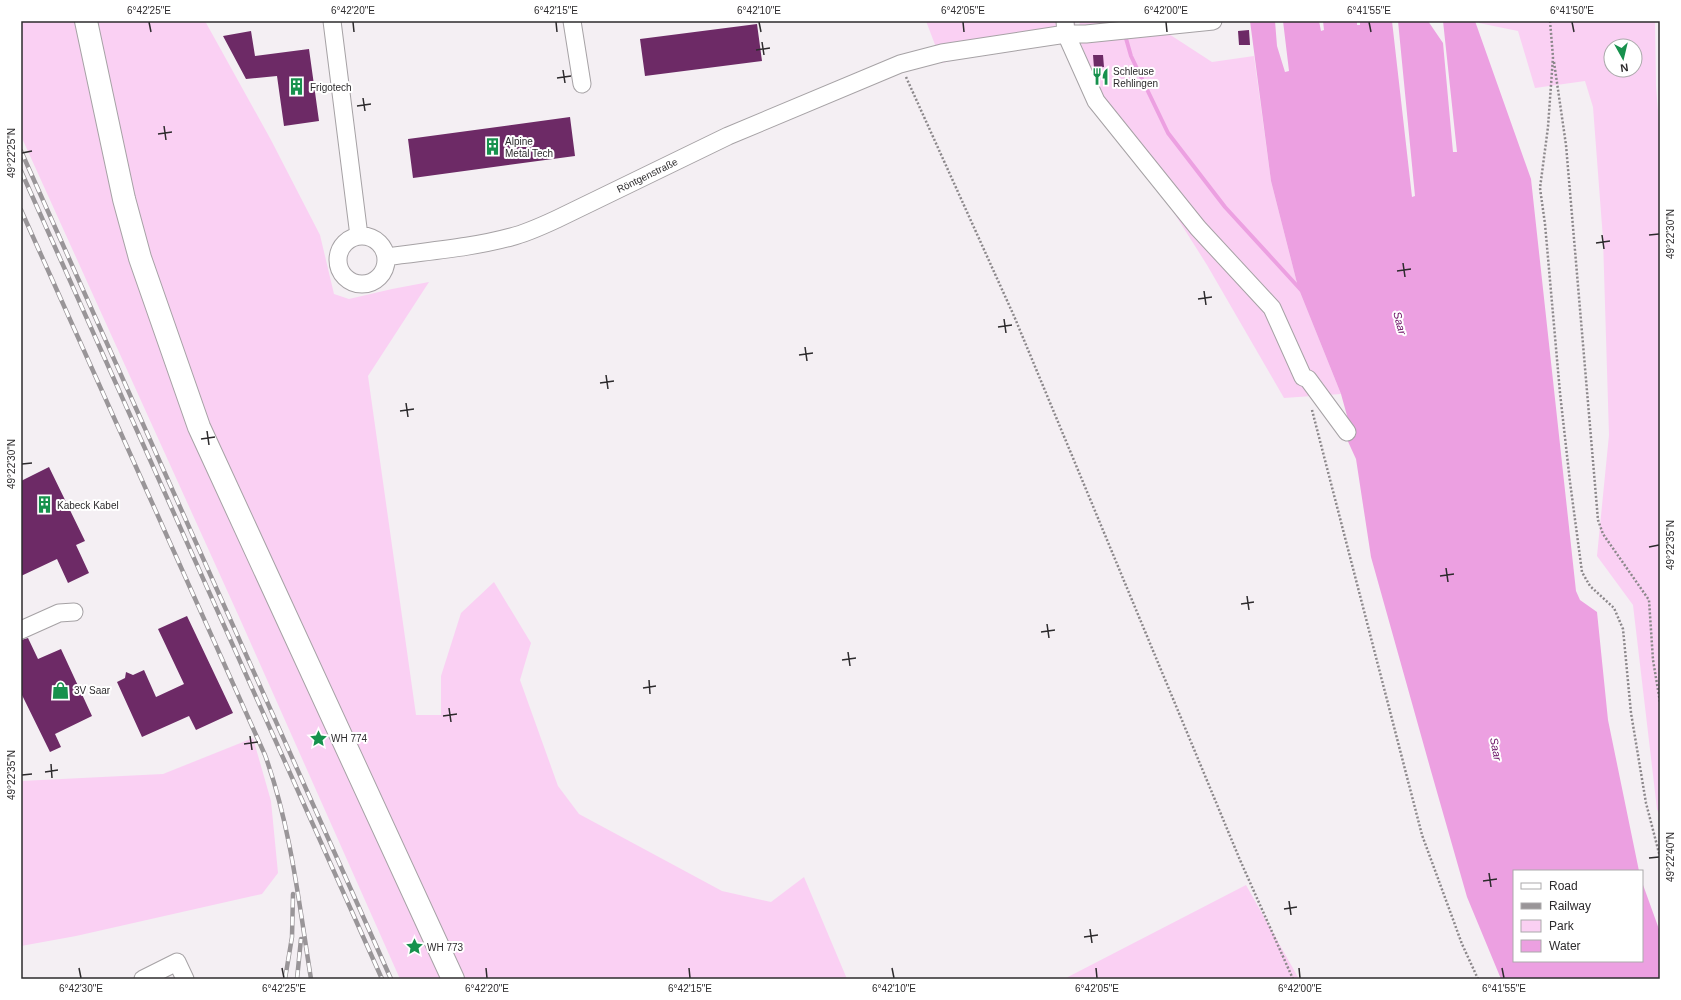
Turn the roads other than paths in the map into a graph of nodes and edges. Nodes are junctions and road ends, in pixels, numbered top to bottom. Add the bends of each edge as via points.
1 (86, 21) edge
2 (332, 21) edge
3 (335, 21) edge
4 (572, 21) edge
5 (1213, 21) edge
6 (1066, 28) edge
7 (582, 84) dead end
8 (359, 236) junction
9 (386, 257) junction
10 (1347, 432) dead end
11 (74, 612) dead end
12 (21, 630) edge
13 (143, 979) edge
14 (185, 979) edge
15 (453, 979) edge

1 - 15 main road via 124,199 140,258 199,427
2 - 3 street
2 - 8 street
4 - 7 street
5 - 6 street, Röntgenstraße via 1086,34
6 - 9 street, Röntgenstraße via 900,64 728,136 531,230 470,245
6 - 10 street via 1096,101 1198,228 1272,308 1303,377 1308,379
8 - 9 street via 367,236 380,243
8 - 9 street via 344,242 337,257 340,269 347,279 362,284 374,281 383,272
11 - 12 street via 59,612
13 - 14 street via 177,962

